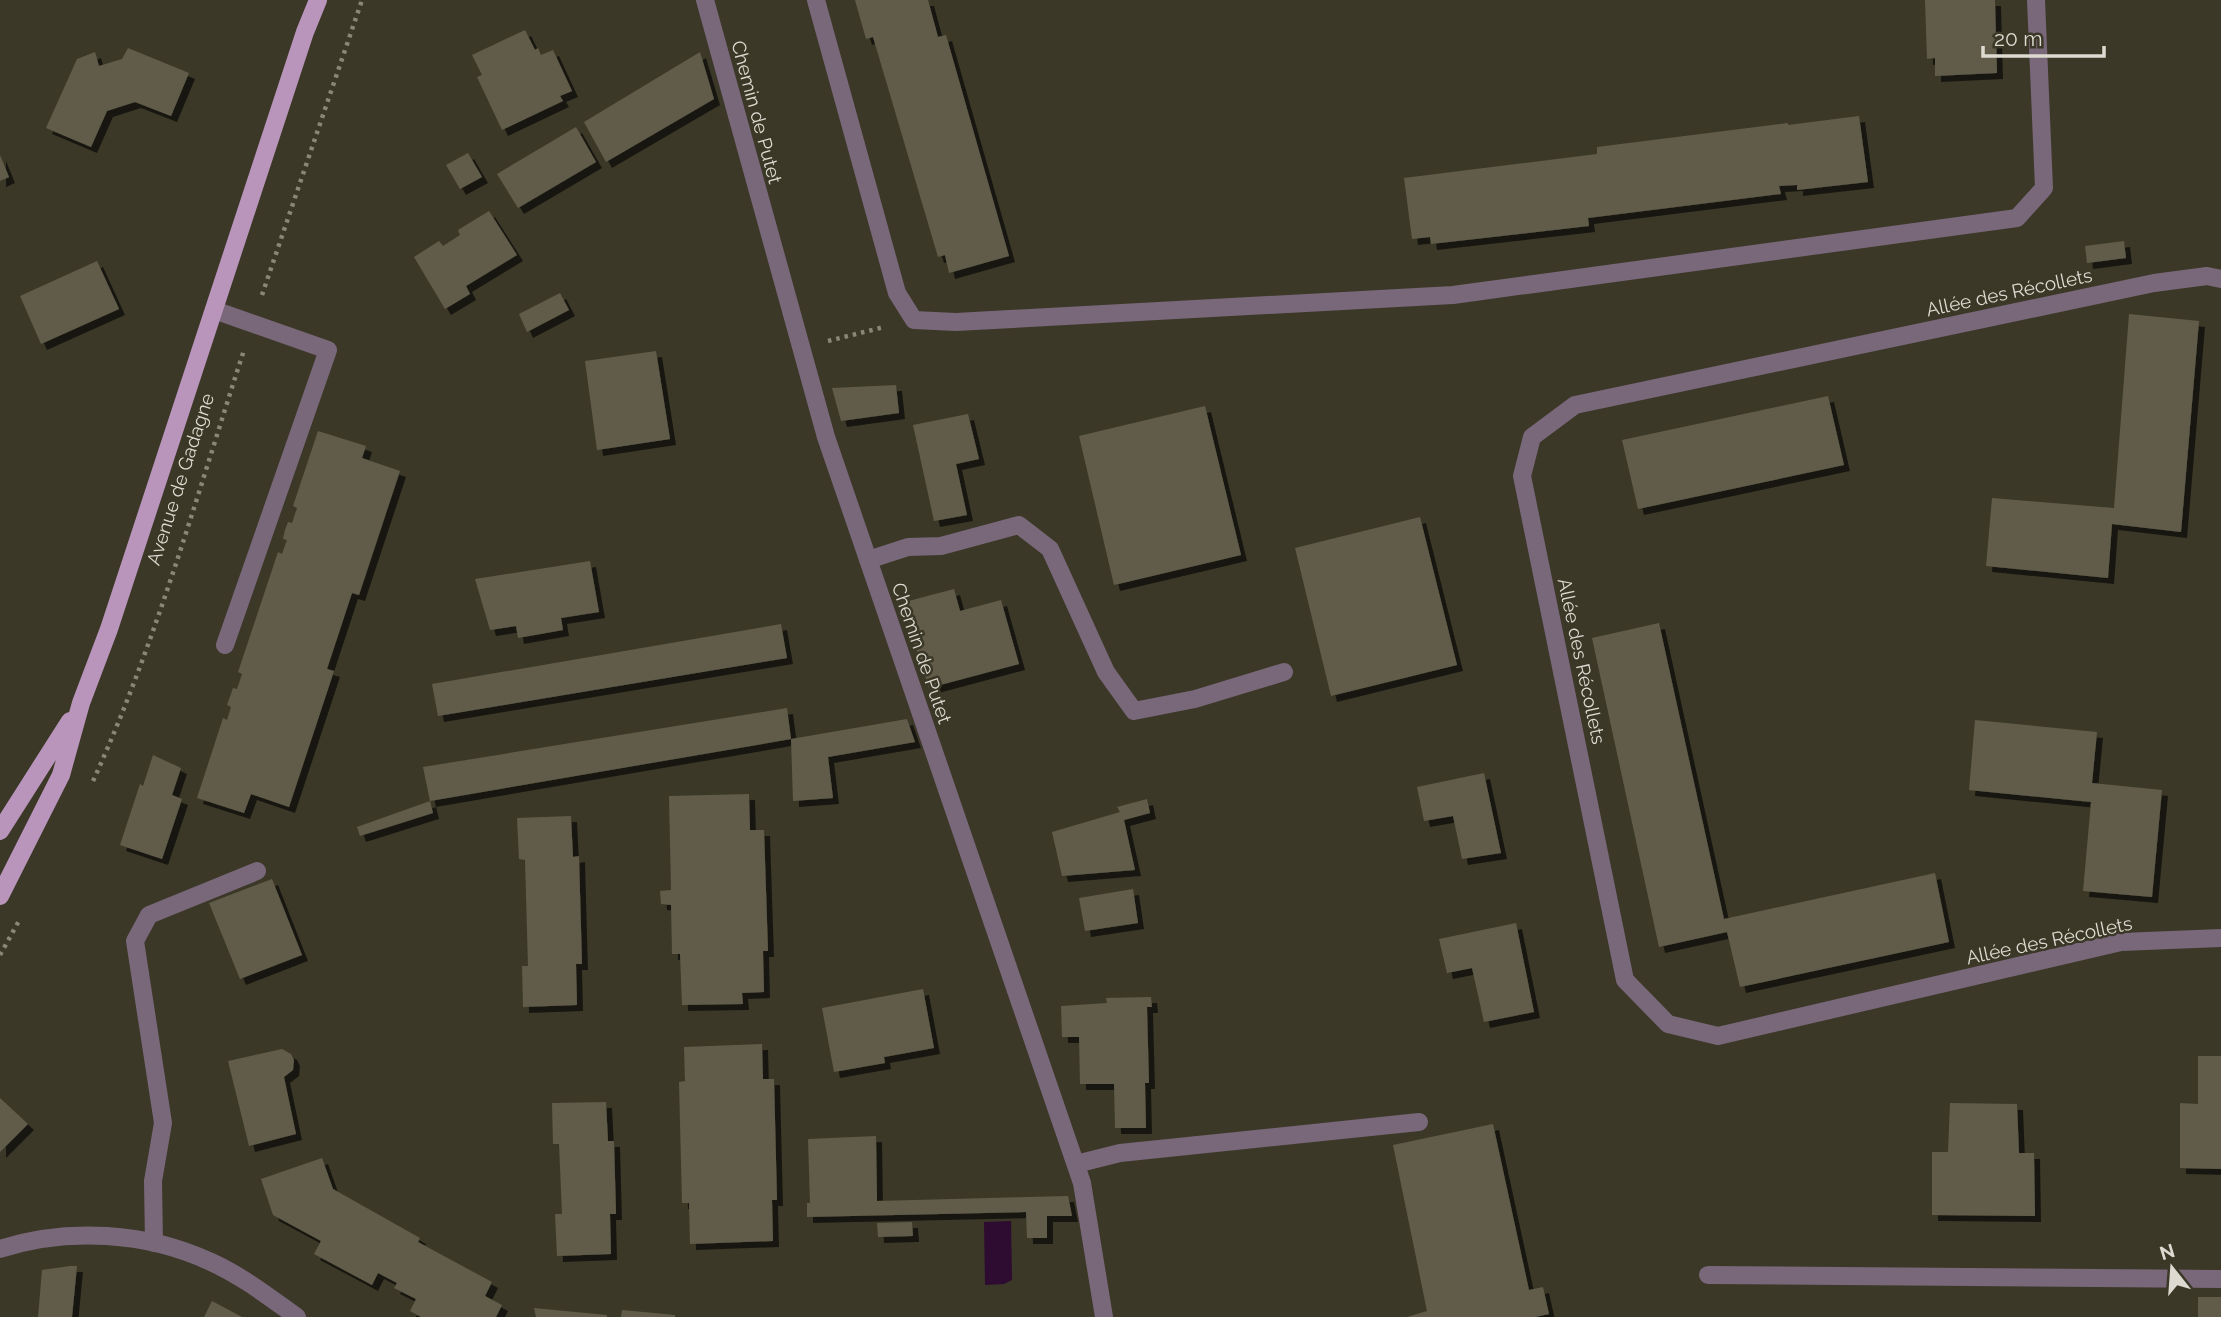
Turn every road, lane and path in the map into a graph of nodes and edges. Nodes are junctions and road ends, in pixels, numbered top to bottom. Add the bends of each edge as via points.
1 (318, 0) edge
2 (362, 0) edge
3 (705, 0) edge
4 (816, 0) edge
5 (2036, 0) edge
6 (2221, 279) edge
7 (214, 310) junction
8 (914, 320) junction
9 (253, 321) junction
10 (799, 348) junction
11 (868, 560) junction
12 (225, 645) dead end
13 (1284, 672) dead end
14 (81, 703) junction
15 (92, 783) dead end
16 (0, 831) edge
17 (257, 871) dead end
18 (0, 896) edge
19 (25, 908) dead end
20 (2221, 938) edge
21 (0, 955) edge
22 (1419, 1122) dead end
23 (1076, 1164) junction
24 (154, 1242) junction
25 (0, 1249) edge
26 (1708, 1275) dead end
27 (2221, 1279) edge
28 (297, 1317) edge
29 (1104, 1317) edge

1 - 7 main road, Avenue de Gadagne
2 - 9 path, Avenue de Gadagne
3 - 10 street, Chemin de Putet
4 - 8 street via 889,269
5 - 8 street via 2044,188 2017,218 1453,295 956,322
6 - 20 street, Allée des Récollets via 2207,276 2154,283 1575,405 1532,437 1522,476 1625,980 1668,1024 1718,1036 2121,942
7 - 9 street
7 - 14 main road, Avenue de Gadagne
8 - 10 path
9 - 12 street via 328,350
9 - 15 path, Avenue de Gadagne via 151,636
10 - 11 street, Chemin de Putet
11 - 13 street via 908,547 940,546 1019,525 1050,549 1106,672 1134,711 1195,699
11 - 23 street, Chemin de Putet
14 - 16 main road, Avenue de Gadagne
14 - 18 main road, Avenue de Gadagne via 61,775
17 - 24 street via 149,915 135,942 163,1123 153,1181
19 - 21 path
22 - 23 street via 1120,1153
23 - 29 street, Chemin de Putet
24 - 25 street via 61,1237
24 - 28 street via 211,1262
26 - 27 street

